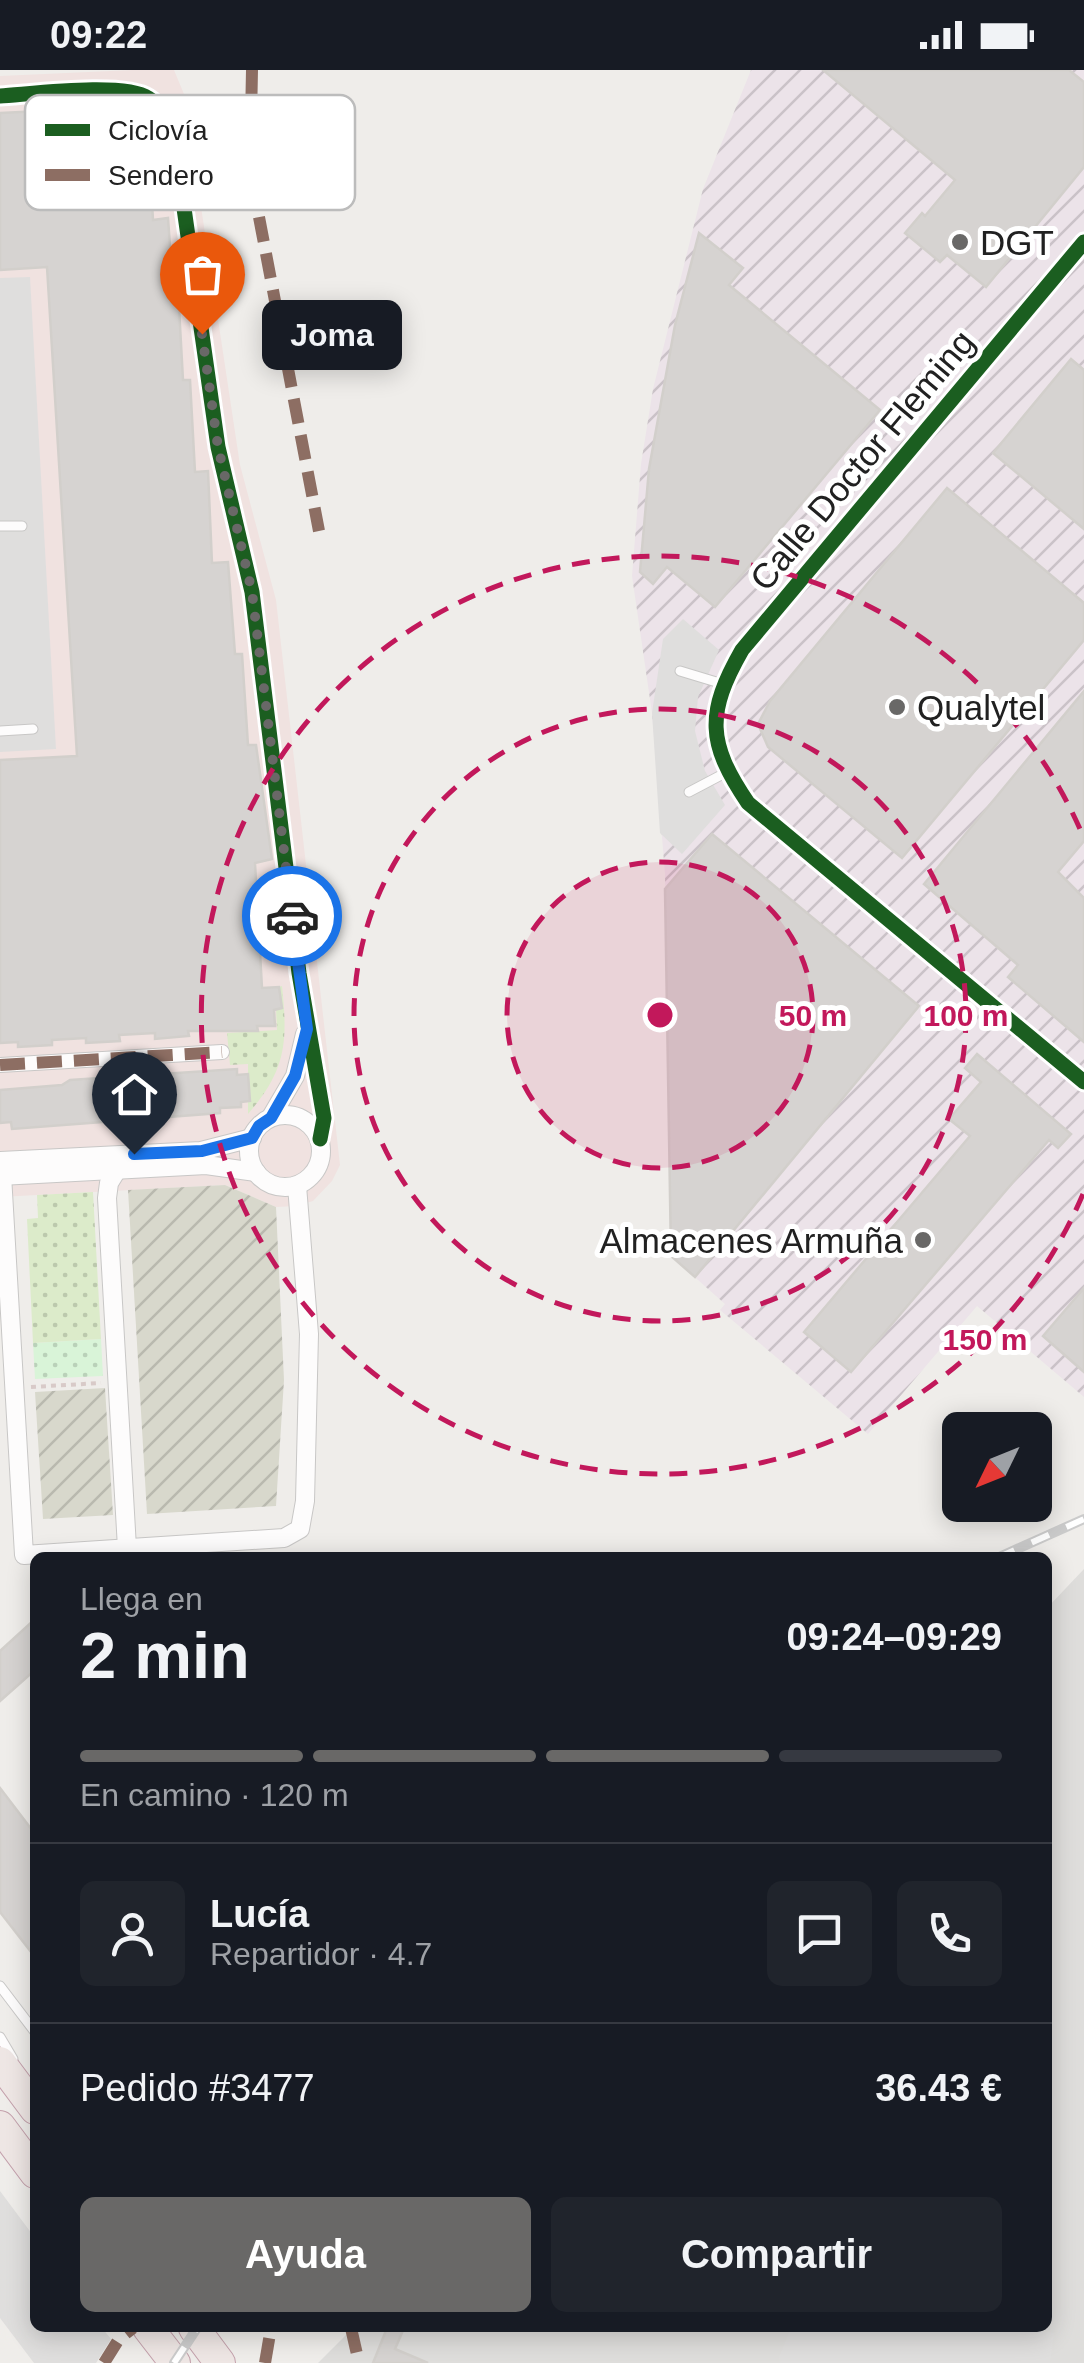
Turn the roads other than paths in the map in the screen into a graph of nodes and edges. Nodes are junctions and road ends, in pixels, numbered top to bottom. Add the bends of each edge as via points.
1 (142, 95) edge
2 (0, 96) edge
3 (184, 210) edge
4 (1084, 242) edge
5 (0, 526) edge
6 (22, 526) dead end
7 (680, 671) dead end
8 (722, 684) junction
9 (32, 728) dead end
10 (0, 730) edge
11 (728, 772) junction
12 (689, 792) dead end
13 (307, 1029) junction
14 (222, 1052) dead end
15 (0, 1065) edge
16 (1084, 1082) edge
17 (271, 1118) junction
18 (252, 1138) junction
19 (320, 1139) junction
20 (117, 1170) junction
21 (1, 1171) edge
22 (256, 1172) junction
23 (297, 1186) junction
24 (6, 1336) edge
25 (127, 1548) junction
26 (58, 1552) edge
27 (30, 1554) edge
28 (0, 1986) edge
29 (30, 2025) edge
30 (0, 2037) edge
31 (0, 2062) edge
32 (30, 2088) edge
33 (30, 2102) edge
34 (0, 2126) edge
35 (30, 2166) edge
36 (152, 2332) edge
37 (197, 2332) edge
38 (175, 2363) edge
39 (220, 2363) edge

1 - 2 street via 126,90
3 - 13 street via 218,447 252,592
4 - 8 street, Calle Doctor Fleming via 742,650
5 - 6 lane
7 - 8 lane
8 - 11 street, Calle Doctor Fleming via 716,731
9 - 10 lane
11 - 12 lane
11 - 16 street via 748,803
13 - 17 street via 295,1076
13 - 19 street via 324,1118
14 - 15 street
17 - 18 street
17 - 19 street via 290,1115
18 - 21 street via 202,1151
18 - 22 street
19 - 23 street via 318,1167
20 - 21 street
20 - 22 street via 206,1165
20 - 25 street via 107,1198
21 - 24 street
22 - 23 street via 267,1182
23 - 25 street via 310,1334 304,1521 284,1538
24 - 27 street via 24,1554
25 - 26 street
28 - 29 lane
30 - 32 lane
31 - 33 highway
34 - 35 highway
36 - 38 highway
37 - 39 highway

